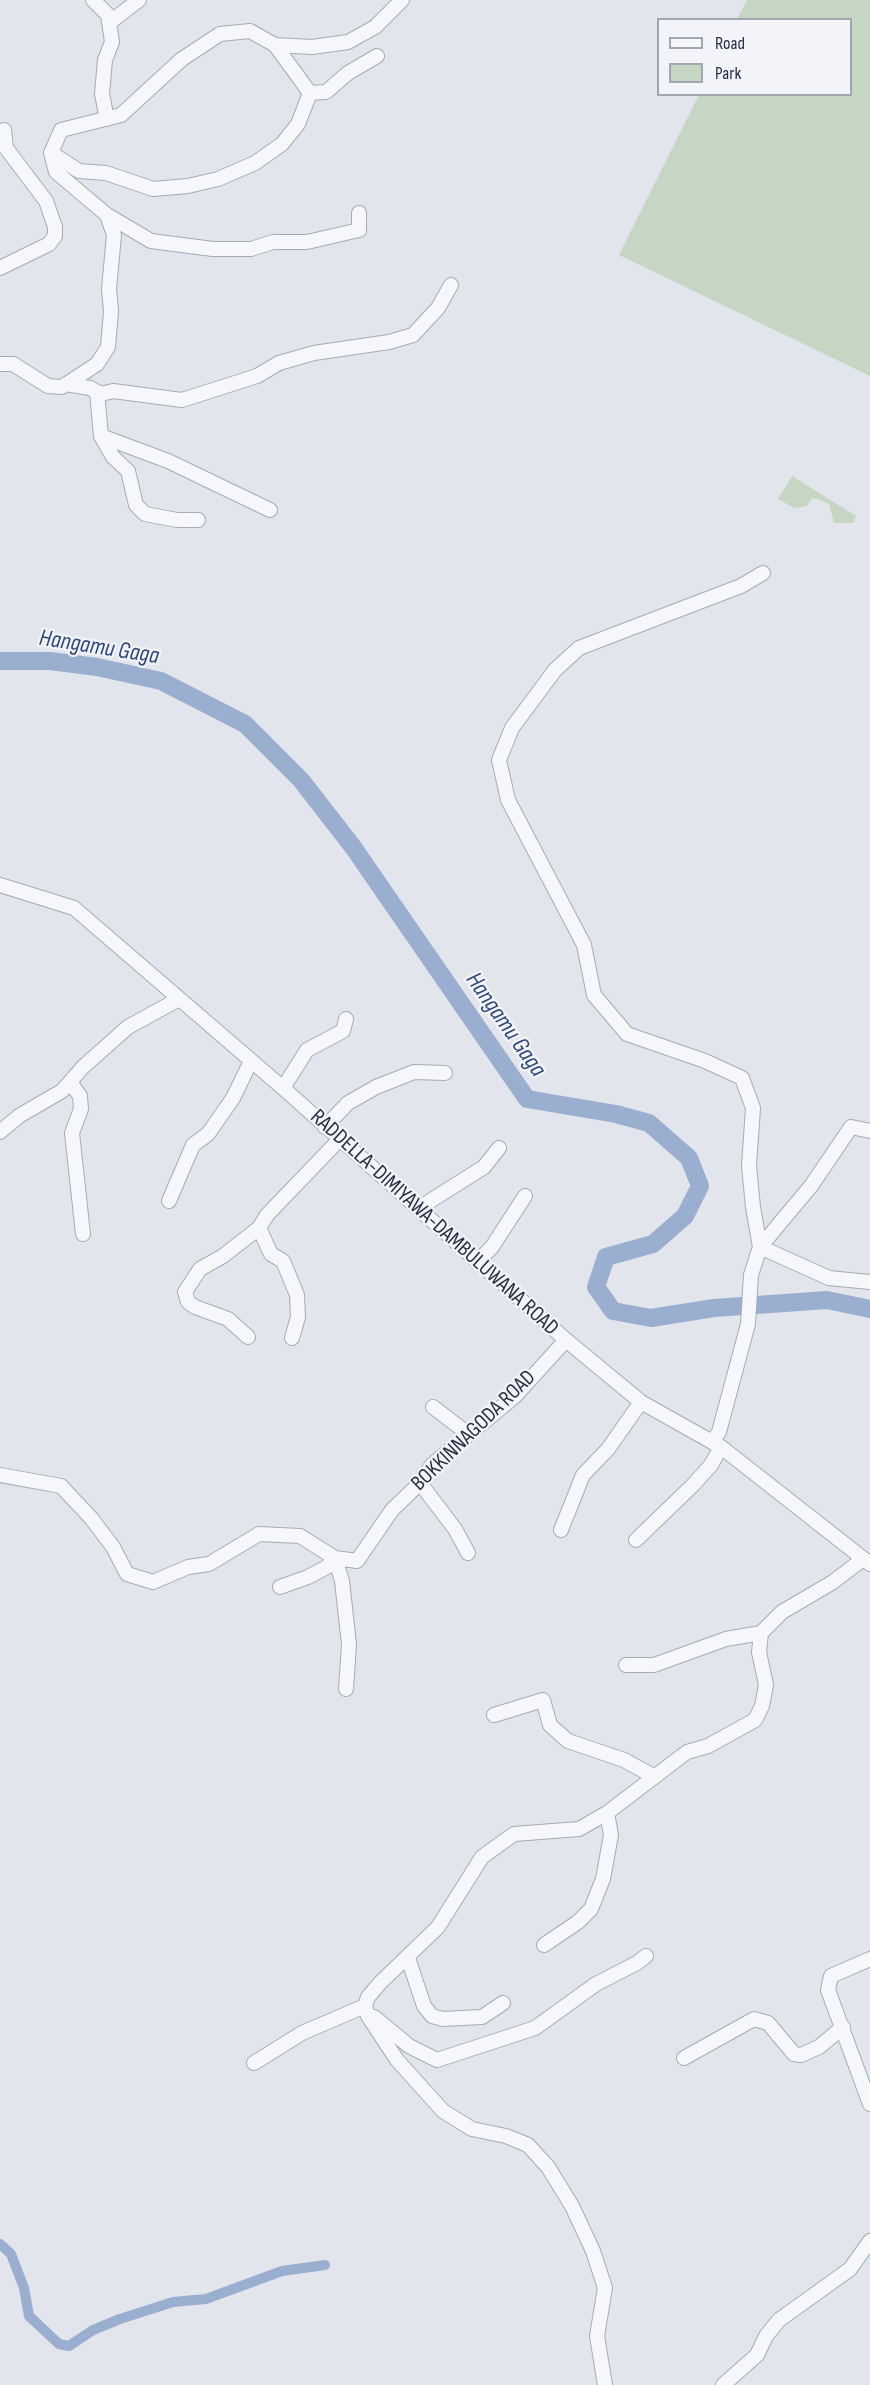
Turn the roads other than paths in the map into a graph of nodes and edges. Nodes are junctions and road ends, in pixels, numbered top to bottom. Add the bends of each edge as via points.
1 (93, 0) edge
2 (139, 0) edge
3 (402, 0) edge
4 (109, 23) junction
5 (275, 45) junction
6 (377, 56) dead end
7 (310, 93) junction
8 (107, 119) junction
9 (4, 130) dead end
10 (51, 153) junction
11 (359, 213) dead end
12 (107, 215) junction
13 (0, 268) edge
14 (451, 285) dead end
15 (0, 364) edge
16 (66, 384) junction
17 (97, 392) junction
18 (101, 436) junction
19 (270, 510) dead end
20 (198, 520) dead end
21 (763, 573) dead end
22 (0, 886) edge
23 (179, 999) junction
24 (346, 1019) dead end
25 (251, 1061) junction
26 (445, 1073) dead end
27 (70, 1082) junction
28 (283, 1088) junction
29 (325, 1127) junction
30 (870, 1131) edge
31 (0, 1132) edge
32 (340, 1139) junction
33 (499, 1148) dead end
34 (525, 1196) dead end
35 (169, 1202) dead end
36 (419, 1209) junction
37 (259, 1228) junction
38 (83, 1234) dead end
39 (760, 1247) junction
40 (477, 1262) junction
41 (870, 1282) edge
42 (248, 1337) dead end
43 (291, 1338) dead end
44 (566, 1340) junction
45 (641, 1402) junction
46 (433, 1407) dead end
47 (466, 1433) junction
48 (717, 1444) junction
49 (0, 1474) edge
50 (420, 1482) junction
51 (561, 1530) dead end
52 (636, 1540) dead end
53 (468, 1553) dead end
54 (335, 1558) junction
55 (866, 1562) edge
56 (280, 1587) dead end
57 (761, 1633) junction
58 (626, 1665) dead end
59 (346, 1689) dead end
60 (494, 1715) dead end
61 (653, 1776) junction
62 (607, 1813) junction
63 (544, 1945) dead end
64 (646, 1956) dead end
65 (408, 1958) junction
66 (870, 1959) edge
67 (503, 2003) dead end
68 (366, 2008) junction
69 (843, 2026) junction
70 (684, 2058) dead end
71 (254, 2063) dead end
72 (870, 2103) edge
73 (870, 2241) edge
74 (605, 2385) edge
75 (723, 2385) edge

1 - 4 street via 108,15
2 - 4 street
3 - 5 street via 375,27 348,42 312,47
4 - 8 street via 112,42 105,60 102,94
5 - 7 street
5 - 8 street via 250,31 220,33 182,59 121,115
6 - 7 street via 326,92
7 - 10 street via 298,124 282,144 255,163 218,179 188,186 153,189 106,173 79,171
8 - 10 street via 61,130
9 - 13 street via 6,148 46,201 55,236 49,244
10 - 12 street via 56,172
11 - 12 street via 359,230 307,242 273,242 251,249 213,249 151,241
12 - 16 street via 114,235 108,289 108,347 97,364
14 - 17 street via 438,308 413,335 305,355 279,363 257,376 182,400
15 - 16 street via 13,364 48,386
16 - 17 street
17 - 18 street
18 - 19 street via 168,461
18 - 20 street via 113,457 128,471 136,505 145,514
21 - 39 street via 741,586 579,648 555,670 512,728 499,760 508,800 584,945 594,995 627,1034 705,1060 742,1078 753,1108 749,1166
22 - 23 street, RADDELLA-DIMIYAWA-DAMBULUWANA ROAD via 74,908
23 - 25 street, RADDELLA-DIMIYAWA-DAMBULUWANA ROAD
23 - 27 street via 129,1027
24 - 28 street via 343,1031 307,1050
25 - 28 street, RADDELLA-DIMIYAWA-DAMBULUWANA ROAD
25 - 35 street via 233,1098 207,1134 193,1145
26 - 29 street via 414,1072 376,1086 348,1103
27 - 31 street
27 - 38 street via 80,1096 81,1109 72,1133
28 - 29 street, RADDELLA-DIMIYAWA-DAMBULUWANA ROAD
29 - 32 street, RADDELLA-DIMIYAWA-DAMBULUWANA ROAD
30 - 39 street via 851,1127 811,1186
32 - 36 street, RADDELLA-DIMIYAWA-DAMBULUWANA ROAD
32 - 37 street
33 - 36 street via 484,1167
34 - 40 street via 492,1247
36 - 40 street, RADDELLA-DIMIYAWA-DAMBULUWANA ROAD
37 - 42 street via 200,1269 185,1292 195,1307 228,1319
37 - 43 street via 271,1254 283,1261 297,1295 298,1317
39 - 41 street via 830,1278
39 - 48 street via 751,1275 748,1324
40 - 44 street, RADDELLA-DIMIYAWA-DAMBULUWANA ROAD
44 - 45 street, RADDELLA-DIMIYAWA-DAMBULUWANA ROAD
44 - 47 street, BOKKINNAGODA ROAD via 515,1396
45 - 48 street, RADDELLA-DIMIYAWA-DAMBULUWANA ROAD
45 - 51 street via 608,1449 583,1475
46 - 47 street
47 - 50 street, BOKKINNAGODA ROAD
48 - 52 street via 711,1465
48 - 55 street, RADDELLA-DIMIYAWA-DAMBULUWANA ROAD
49 - 54 street via 61,1486 99,1528 128,1574 153,1582 188,1567 209,1564 259,1534 300,1536
50 - 53 street
50 - 54 street, BOKKINNAGODA ROAD via 392,1510 357,1561
54 - 56 street via 327,1567
54 - 59 street via 342,1581 349,1644
55 - 57 street via 782,1612
57 - 58 street via 726,1639 654,1665
57 - 61 street via 759,1652 766,1685 755,1720 708,1746 687,1752
60 - 61 street via 543,1700 550,1725 568,1741 624,1760
61 - 62 street
62 - 63 street via 611,1834 603,1879 591,1909
62 - 65 street via 579,1829 514,1834 490,1851 482,1857 438,1927
64 - 68 street via 596,1984 535,2028 437,2060 410,2046
65 - 67 street via 424,2006 432,2016 482,2017
65 - 68 street via 374,1990
66 - 69 street via 831,1976 828,1981
68 - 71 street via 302,2033
68 - 74 street via 397,2060 443,2111 472,2129 528,2145 548,2167 572,2206 605,2288 597,2336
69 - 70 street via 819,2047 801,2055 794,2054 768,2023 754,2019
69 - 72 street
73 - 75 street via 850,2270 779,2320 757,2355

